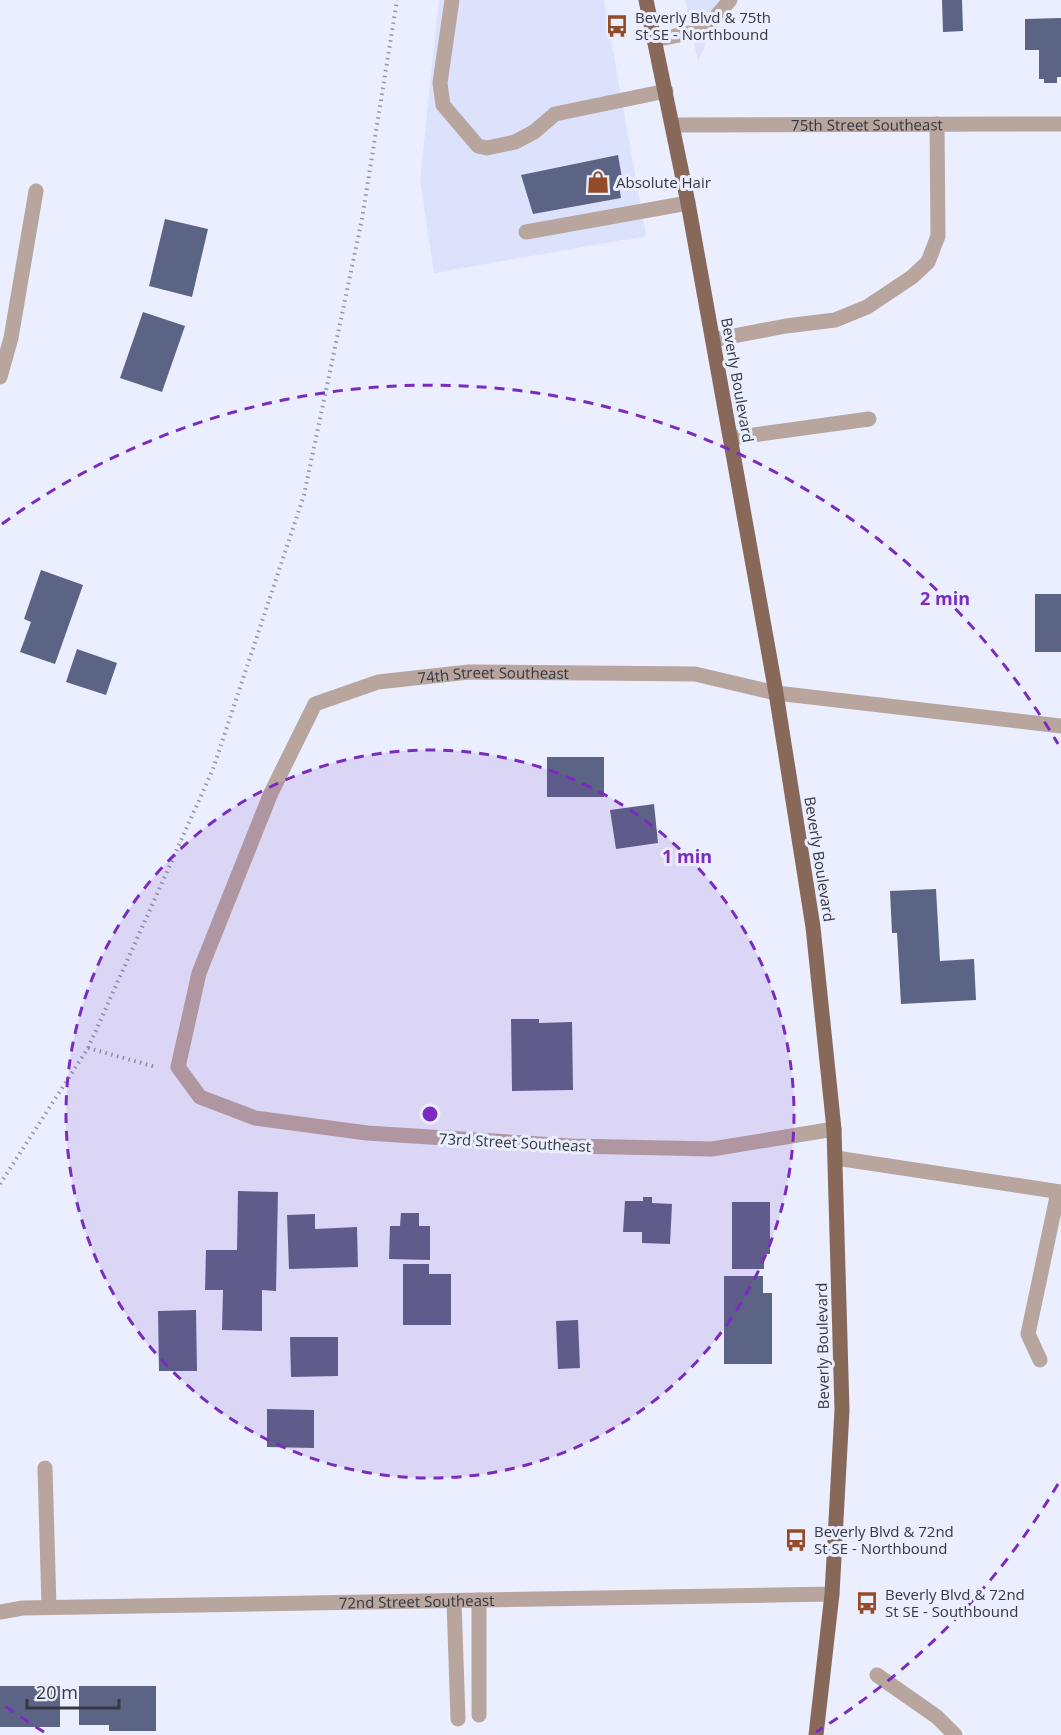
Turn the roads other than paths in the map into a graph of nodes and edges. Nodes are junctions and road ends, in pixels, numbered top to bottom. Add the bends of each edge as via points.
1 (452, 0) edge
2 (646, 0) edge
3 (730, 0) edge
4 (654, 40) junction
5 (666, 91) junction
6 (938, 124) junction
7 (1061, 124) edge
8 (674, 125) junction
9 (36, 191) dead end
10 (688, 203) junction
11 (526, 232) dead end
12 (5, 338) edge
13 (713, 340) junction
14 (0, 377) edge
15 (869, 419) dead end
16 (731, 438) junction
17 (776, 693) junction
18 (1061, 726) edge
19 (178, 1067) joint
20 (834, 1129) junction
21 (836, 1158) junction
22 (1059, 1192) edge
23 (1040, 1360) dead end
24 (45, 1468) dead end
25 (832, 1594) junction
26 (479, 1600) junction
27 (454, 1601) junction
28 (49, 1608) junction
29 (0, 1611) edge
30 (877, 1675) dead end
31 (479, 1715) dead end
32 (458, 1719) dead end
33 (816, 1735) edge
34 (955, 1735) edge

1 - 5 street via 440,83 443,105 478,146 514,142 534,132 555,114
2 - 4 main road, Beverly Boulevard
3 - 4 street via 705,30
4 - 5 main road, Beverly Boulevard
5 - 8 main road, Beverly Boulevard
6 - 7 street, 75th Street Southeast
6 - 8 street, 75th Street Southeast
6 - 13 street via 938,236 928,262 867,307 835,320
8 - 10 main road, Beverly Boulevard
9 - 12 street
10 - 11 street
10 - 13 main road, Beverly Boulevard
12 - 14 street
13 - 16 main road, Beverly Boulevard
15 - 16 street
16 - 17 main road, Beverly Boulevard
17 - 18 street, 74th Street Southeast
17 - 19 street, 74th Street Southeast via 695,674 469,672 378,682 315,704 271,793 199,973
17 - 20 main road, Beverly Boulevard via 813,927
19 - 20 street, 73rd Street Southeast via 200,1097 255,1118 367,1132 571,1146 712,1149
20 - 21 main road, Beverly Boulevard
21 - 22 street
21 - 25 main road, Beverly Boulevard via 842,1410
22 - 23 street via 1028,1334
24 - 28 street
25 - 26 street, 72nd Street Southeast
25 - 33 main road, Beverly Boulevard
26 - 27 street, 72nd Street Southeast
26 - 31 street
27 - 28 street, 72nd Street Southeast
27 - 32 street
28 - 29 street, 72nd Street Southeast
30 - 34 street via 937,1717

